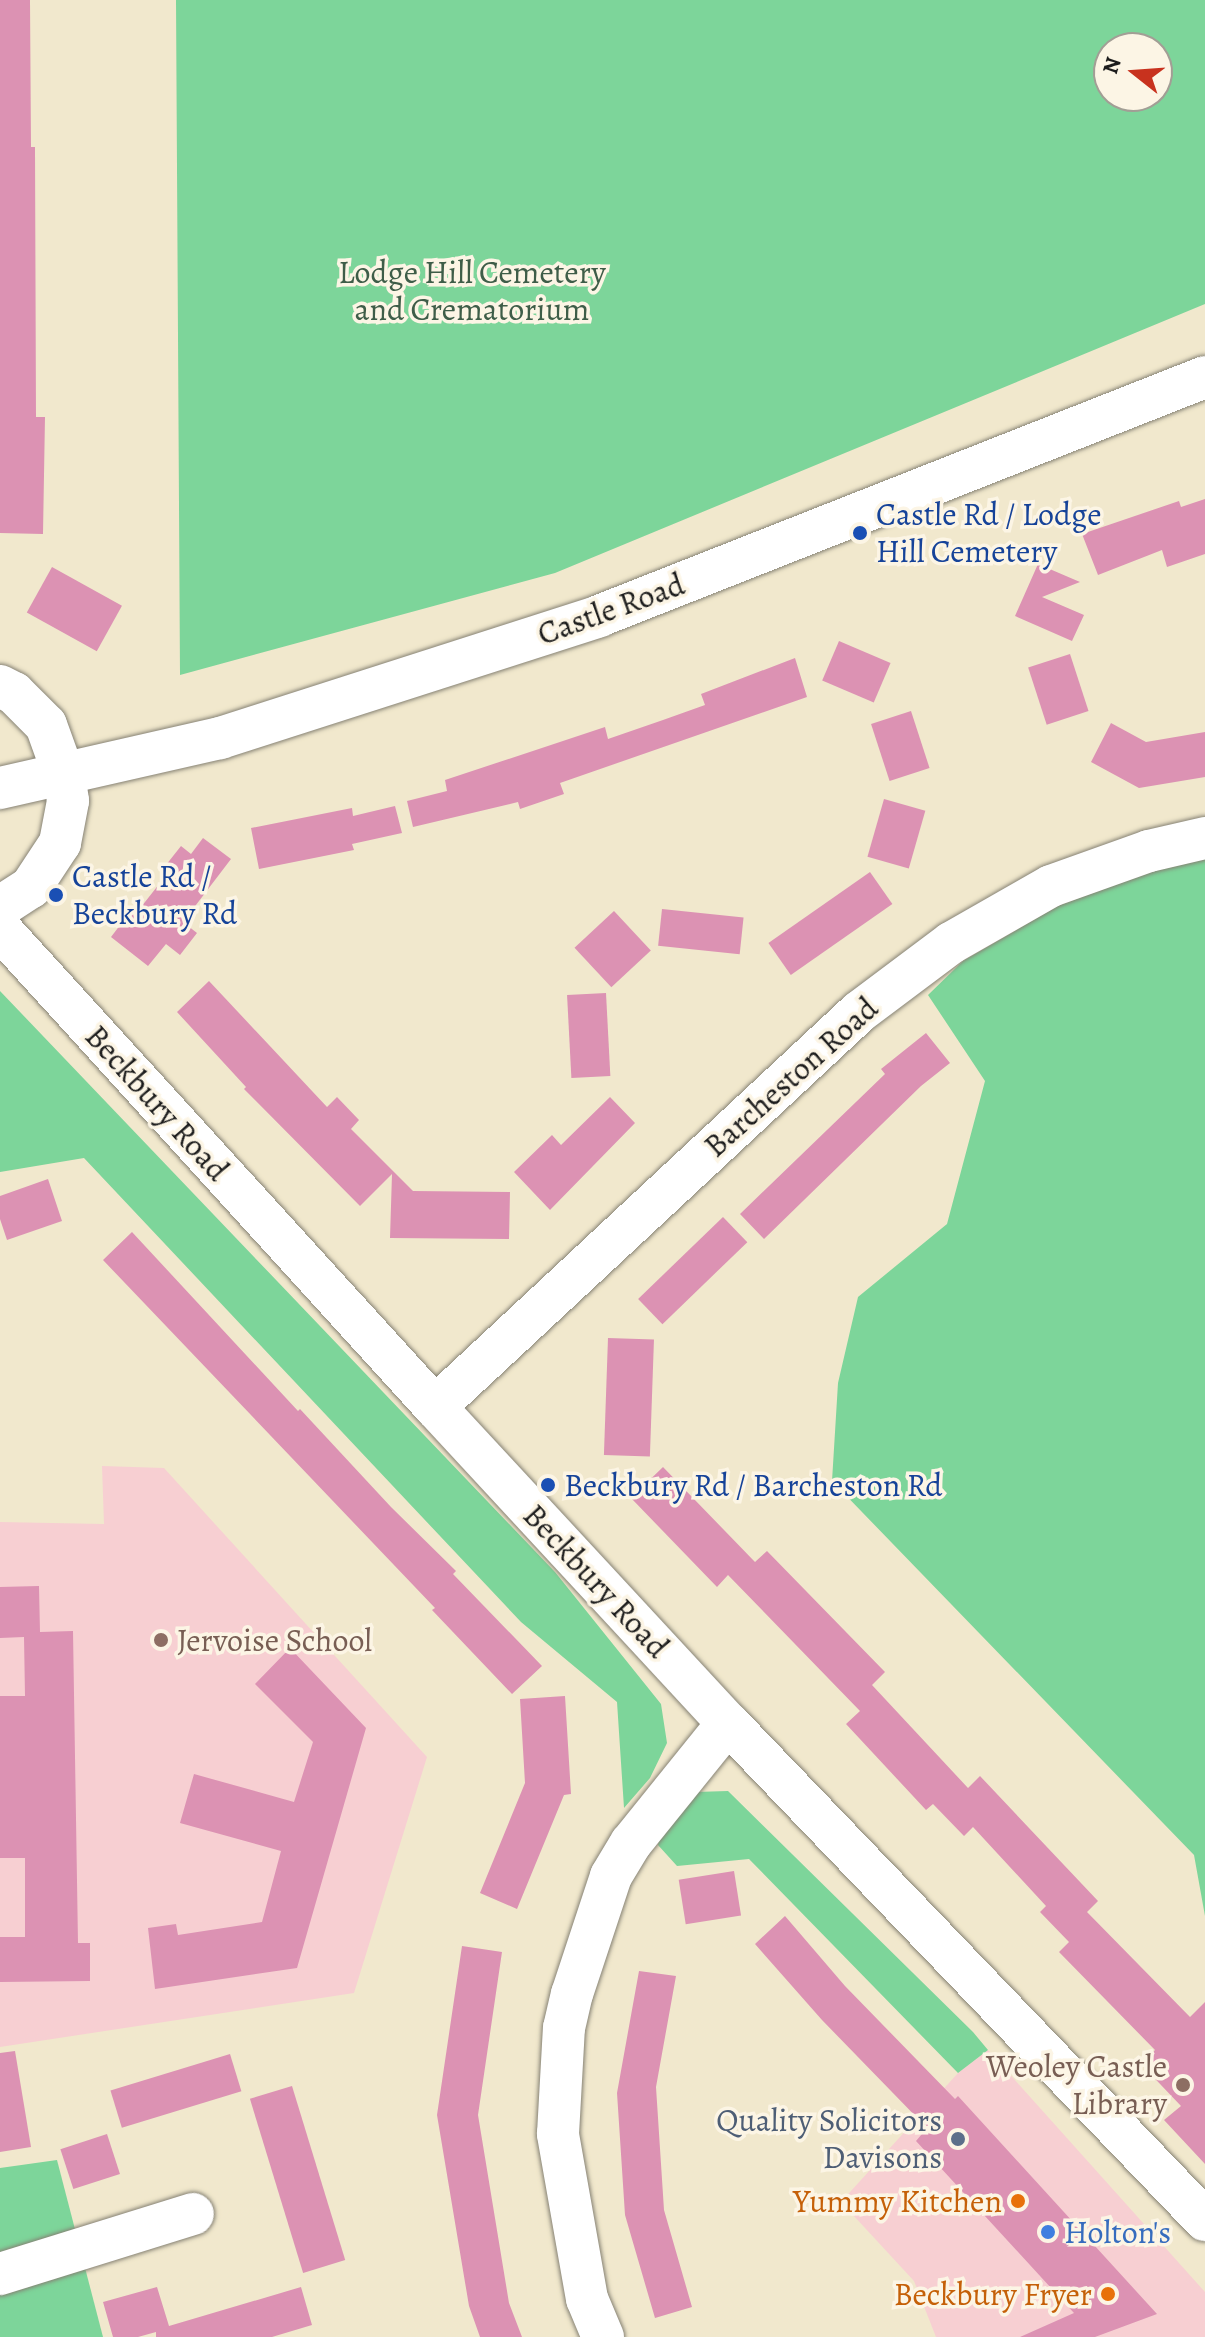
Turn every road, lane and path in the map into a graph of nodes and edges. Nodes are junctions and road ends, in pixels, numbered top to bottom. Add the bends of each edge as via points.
1 (1205, 377) edge
2 (0, 686) edge
3 (64, 775) junction
4 (0, 788) edge
5 (1205, 838) edge
6 (0, 907) edge
7 (0, 929) edge
8 (435, 1407) junction
9 (728, 1723) junction
10 (193, 2214) dead end
11 (1205, 2220) edge
12 (0, 2274) edge
13 (603, 2337) edge

1 - 3 street, Castle Road via 599,616 220,738
2 - 3 street via 46,725
3 - 4 street, Castle Road
3 - 6 street via 68,801 60,843 31,887
5 - 8 street, Barcheston Road via 1149,851 1051,886 951,943 859,1012
7 - 8 street, Beckbury Road
8 - 9 street, Beckbury Road
9 - 11 street, Beckbury Road
9 - 13 street via 631,1843 611,1876 564,2028 558,2134 587,2299
10 - 12 street

